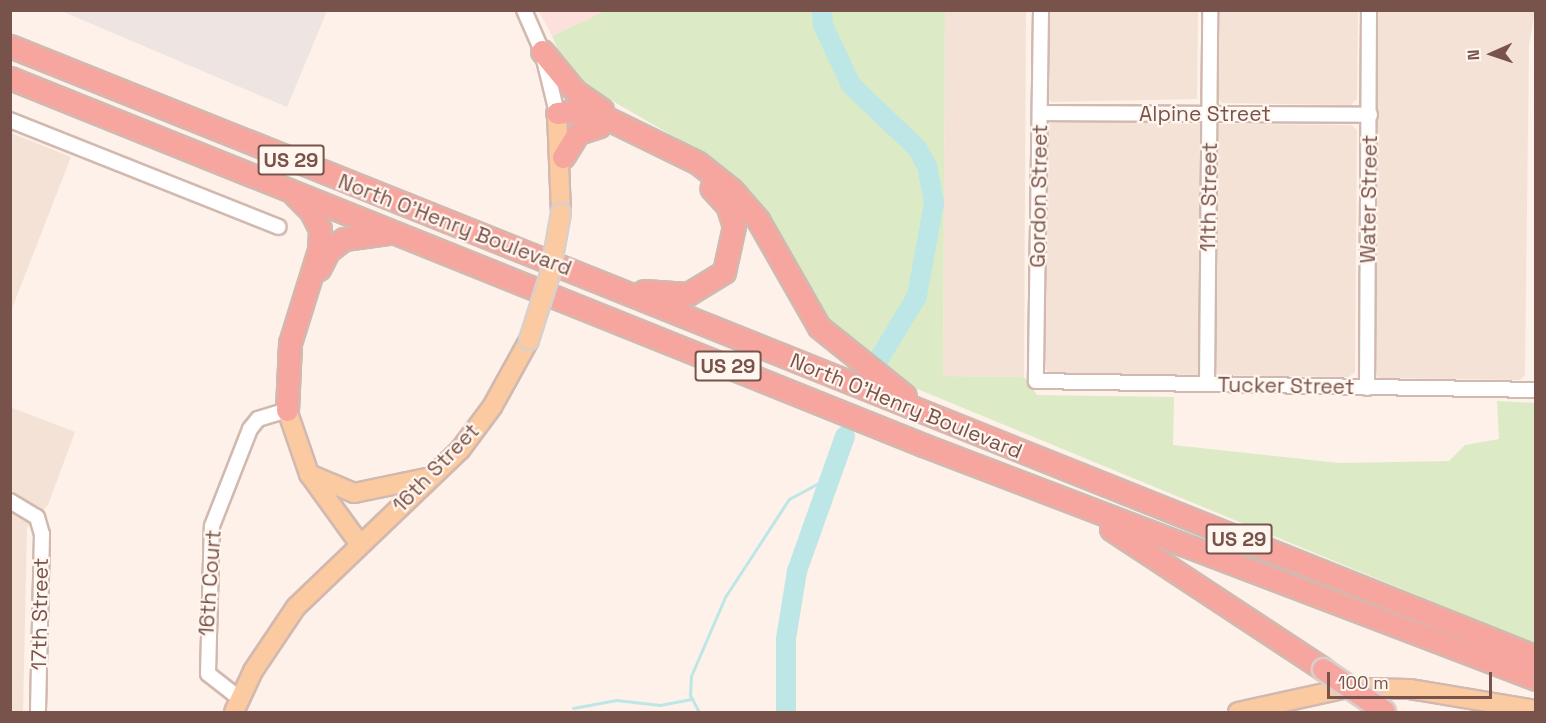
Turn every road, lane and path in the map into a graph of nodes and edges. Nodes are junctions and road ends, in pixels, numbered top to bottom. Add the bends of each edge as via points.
1 (524, 10) edge
2 (1041, 10) edge
3 (1210, 10) edge
4 (1369, 10) edge
5 (10, 46) edge
6 (542, 51) junction
7 (10, 78) edge
8 (557, 113) junction
9 (1040, 113) junction
10 (1210, 115) junction
11 (1370, 115) junction
12 (10, 120) edge
13 (609, 125) junction
14 (563, 157) junction
15 (289, 189) junction
16 (279, 226) dead end
17 (399, 233) junction
18 (572, 271) junction
19 (302, 305) junction
20 (1036, 381) joint
21 (1207, 384) junction
22 (1367, 388) junction
23 (1536, 390) edge
24 (287, 410) junction
25 (942, 421) junction
26 (309, 474) junction
27 (432, 476) junction
28 (1058, 498) junction
29 (10, 501) edge
30 (359, 543) junction
31 (1536, 657) edge
32 (1536, 679) edge
33 (1438, 693) junction
34 (237, 705) edge
35 (1536, 710) edge
36 (38, 712) edge
37 (1238, 712) edge
38 (1385, 712) edge
39 (1496, 712) edge

1 - 6 street, 16th Street
2 - 9 street, Gordon Street
3 - 10 street, 11th Street
4 - 11 street, Water Street
5 - 18 highway, North O'Henry Boulevard / US 29
6 - 8 street, 16th Street
6 - 13 highway
7 - 15 highway, North O'Henry Boulevard / US 29
8 - 13 highway
8 - 14 main road, 16th Street
9 - 10 street, Alpine Street
9 - 20 street, Gordon Street
10 - 11 street, Alpine Street
10 - 21 street, 11th Street
11 - 22 street, Water Street
12 - 16 street
13 - 14 highway via 578,133
13 - 18 highway via 714,191 727,205 734,245 724,272 688,294 666,296
13 - 25 highway via 698,164 732,190 758,220 819,327 868,371
14 - 27 main road, 16th Street, bridge via 561,213 550,274 529,340 476,430
15 - 17 highway, North O'Henry Boulevard / US 29
15 - 19 highway via 311,211 320,230 319,250
17 - 19 highway via 344,238 328,251
17 - 28 highway, North O'Henry Boulevard / US 29
18 - 25 highway, North O'Henry Boulevard / US 29
19 - 24 highway via 287,364
20 - 21 street, Tucker Street
21 - 22 street, Tucker Street
22 - 23 street, Tucker Street
24 - 26 main road
24 - 34 street, 16th Court via 258,419 250,429 212,526 208,674
25 - 31 highway, North O'Henry Boulevard / US 29
26 - 27 main road via 354,493
26 - 30 main road
27 - 30 main road, 16th Street
28 - 32 highway, North O'Henry Boulevard / US 29
28 - 38 highway, bridge via 1159,557
29 - 36 street, 17th Street via 37,517 42,534
30 - 34 main road, 16th Street via 296,607
33 - 35 main road
33 - 37 main road via 1332,689
33 - 39 main road

